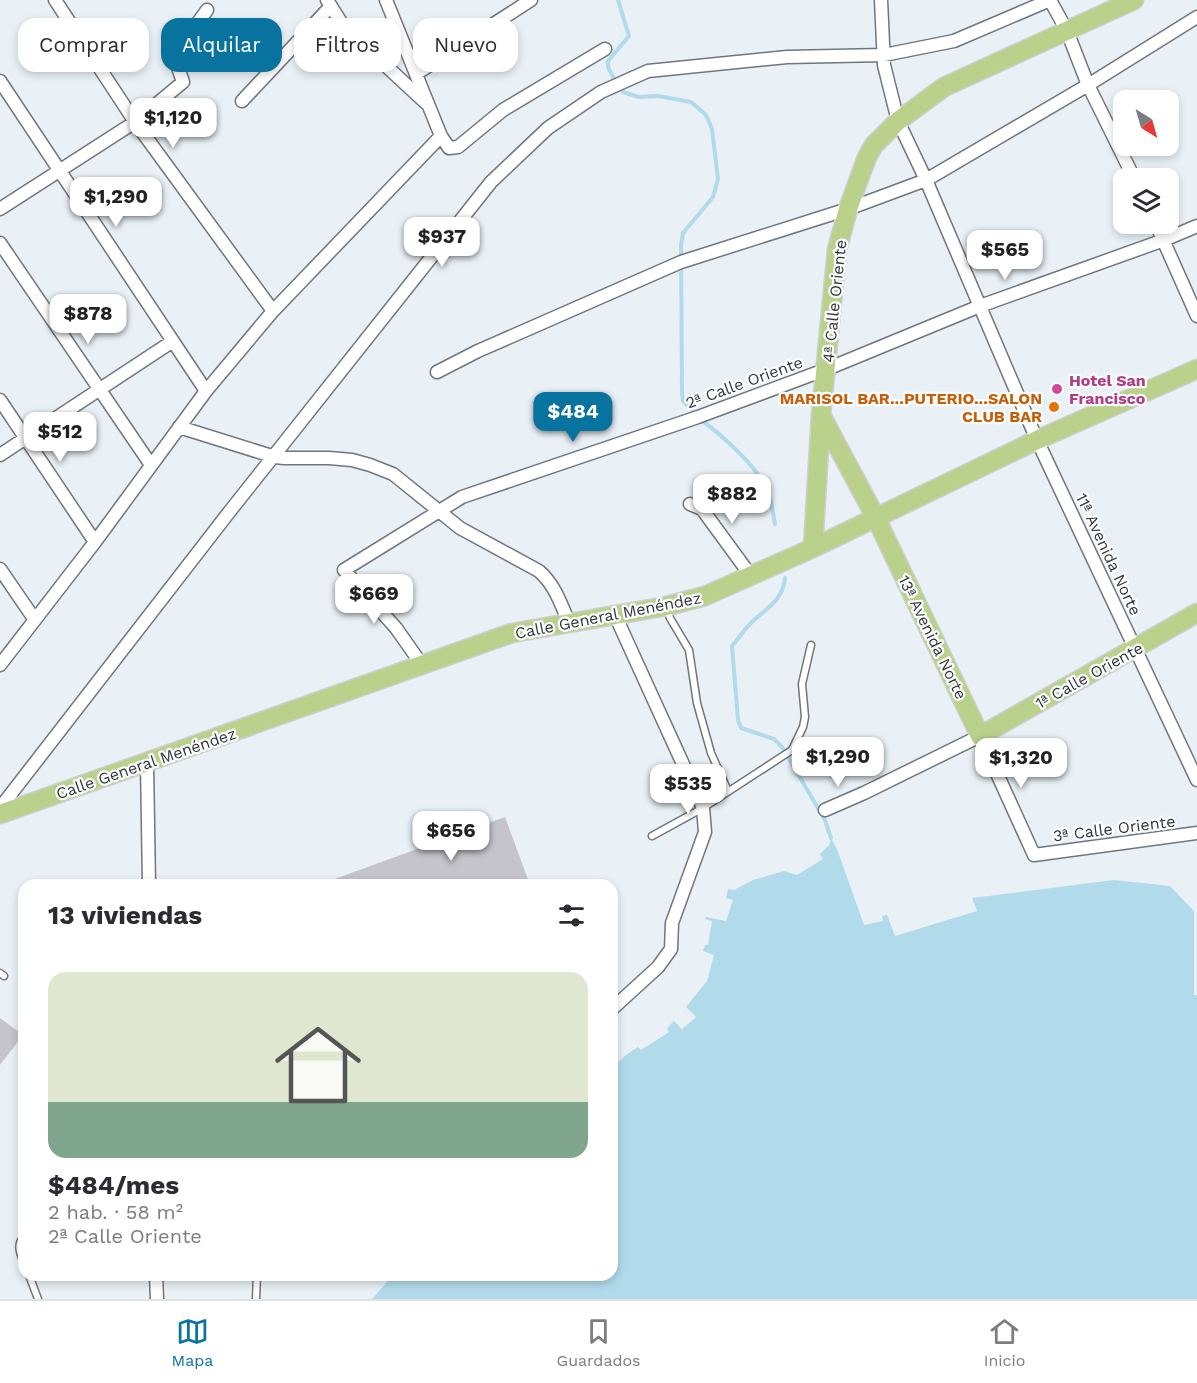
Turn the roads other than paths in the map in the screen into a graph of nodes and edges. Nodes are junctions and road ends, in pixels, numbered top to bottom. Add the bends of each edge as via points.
1 (55, 0) edge
2 (387, 0) edge
3 (531, 0) edge
4 (881, 0) edge
5 (1050, 0) edge
6 (1134, 0) edge
7 (329, 3) edge
8 (207, 10) dead end
9 (1197, 17) edge
10 (1067, 31) junction
11 (605, 49) dead end
12 (884, 55) junction
13 (416, 74) junction
14 (0, 81) edge
15 (1088, 85) junction
16 (242, 101) dead end
17 (429, 106) junction
18 (898, 121) junction
19 (135, 122) junction
20 (441, 136) junction
21 (1129, 168) edge
22 (60, 171) junction
23 (926, 180) junction
24 (0, 209) edge
25 (848, 209) junction
26 (1197, 226) edge
27 (1161, 234) edge
28 (1164, 240) junction
29 (0, 243) edge
30 (980, 306) junction
31 (273, 311) junction
32 (1197, 316) edge
33 (172, 340) junction
34 (827, 369) junction
35 (1197, 369) edge
36 (437, 372) dead end
37 (99, 389) junction
38 (206, 391) junction
39 (0, 400) edge
40 (821, 415) junction
41 (179, 427) junction
42 (26, 438) junction
43 (1037, 440) junction
44 (0, 455) edge
45 (275, 457) junction
46 (151, 465) junction
47 (690, 504) dead end
48 (439, 512) junction
49 (876, 518) junction
50 (95, 542) junction
51 (813, 548) junction
52 (0, 569) edge
53 (751, 576) junction
54 (667, 606) junction
55 (1197, 614) edge
56 (615, 615) junction
57 (35, 620) junction
58 (569, 623) junction
59 (811, 645) dead end
60 (1135, 648) junction
61 (0, 665) edge
62 (422, 665) junction
63 (980, 736) junction
64 (147, 763) junction
65 (1197, 780) edge
66 (728, 791) junction
67 (0, 808) edge
68 (703, 808) junction
69 (825, 810) dead end
70 (0, 814) edge
71 (1197, 833) edge
72 (652, 836) dead end
73 (1034, 855) joint
74 (149, 879) edge
75 (618, 1004) edge
76 (30, 1281) edge
77 (156, 1281) edge
78 (258, 1281) edge
79 (38, 1299) edge
80 (157, 1299) edge
81 (256, 1299) edge

1 - 19 street
2 - 13 street
3 - 13 street
4 - 12 street, 11ª Avenida Norte
5 - 10 street
5 - 12 street via 954,41
6 - 10 main road, 4ª Calle Oriente
7 - 16 street
7 - 17 street via 344,27
8 - 19 street via 174,56 183,82
9 - 15 street
10 - 15 street
10 - 18 main road, 4ª Calle Oriente via 944,87
11 - 20 street via 503,110 458,147 449,148
12 - 18 street, 11ª Avenida Norte
12 - 45 street via 787,57 648,71 601,92 548,128 491,182
13 - 17 street
14 - 22 street
15 - 21 street
15 - 23 street
17 - 20 street
18 - 23 street, 11ª Avenida Norte
18 - 25 main road, 4ª Calle Oriente via 867,157
19 - 22 street
19 - 31 street
20 - 31 street
22 - 24 street
22 - 33 street
23 - 25 street
23 - 30 street, 11ª Avenida Norte
25 - 34 main road, 4ª Calle Oriente via 837,250
25 - 36 street via 681,262
26 - 28 street, 2ª Calle Oriente
27 - 28 street
28 - 30 street, 2ª Calle Oriente
28 - 32 street
29 - 37 street
30 - 34 street, 2ª Calle Oriente
30 - 43 street, 11ª Avenida Norte
31 - 38 street
33 - 37 street
33 - 38 street
34 - 40 main road, 4ª Calle Oriente
34 - 48 street, 2ª Calle Oriente via 462,497
35 - 43 main road, Calle General Menéndez
37 - 42 street
37 - 46 street
38 - 41 street
39 - 42 street
40 - 49 main road, 13ª Avenida Norte
40 - 51 main road, 4ª Calle Oriente
41 - 45 street
41 - 46 street
42 - 44 street
42 - 50 street
43 - 49 main road, Calle General Menéndez
43 - 60 street, 11ª Avenida Norte
45 - 48 street via 329,458 370,465 393,474
45 - 67 street
46 - 50 street
47 - 53 street via 702,509
48 - 58 street via 460,528 539,571 555,590
48 - 62 street, 2ª Calle Oriente via 344,570 396,628
49 - 51 main road, Calle General Menéndez
49 - 63 main road, 13ª Avenida Norte
50 - 57 street
51 - 53 main road, Calle General Menéndez
52 - 57 street
53 - 54 main road, Calle General Menéndez via 705,596
54 - 56 main road, Calle General Menéndez
54 - 66 lane via 689,650 697,704 711,753
55 - 60 main road, 1ª Calle Oriente
56 - 58 main road, Calle General Menéndez
56 - 68 street
57 - 61 street
58 - 62 main road, Calle General Menéndez via 512,633
59 - 66 lane via 802,684 805,717 792,750
60 - 63 main road, 1ª Calle Oriente
60 - 65 street, 11ª Avenida Norte
62 - 64 main road, Calle General Menéndez
63 - 69 street
63 - 73 street, 13ª Avenida Norte
64 - 70 main road, Calle General Menéndez
64 - 74 street
66 - 68 lane
68 - 72 lane
68 - 75 street via 705,832 672,923 671,949 658,967
71 - 73 street, 3ª Calle Oriente
76 - 79 lane
77 - 80 street
78 - 81 lane

